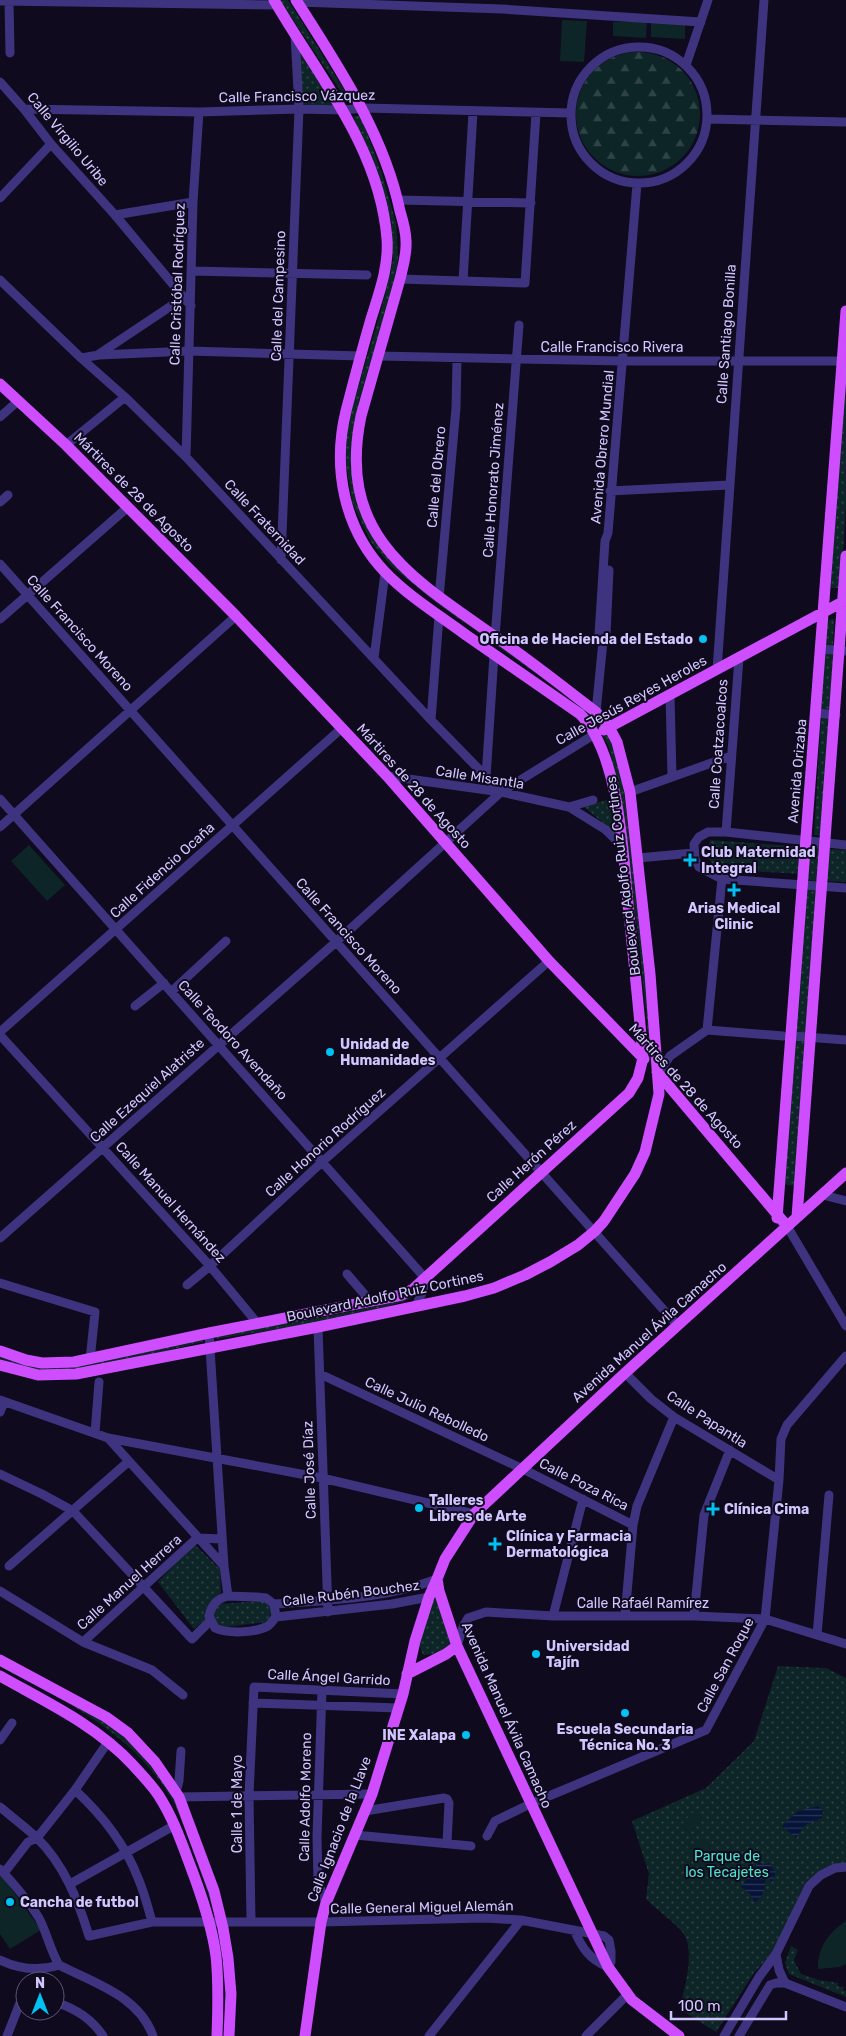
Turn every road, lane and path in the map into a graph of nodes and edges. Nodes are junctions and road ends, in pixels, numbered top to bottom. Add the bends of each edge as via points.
1 (708, 0) edge
2 (764, 0) edge
3 (4, 1) edge
4 (297, 1) edge
5 (275, 3) edge
6 (502, 5) edge
7 (701, 22) junction
8 (295, 34) junction
9 (10, 53) dead end
10 (687, 62) junction
11 (0, 82) edge
12 (362, 108) junction
13 (24, 109) junction
14 (299, 109) junction
15 (344, 110) junction
16 (199, 112) junction
17 (473, 112) junction
18 (536, 113) junction
19 (570, 113) junction
20 (706, 119) junction
21 (755, 121) junction
22 (846, 122) edge
23 (51, 144) junction
24 (637, 184) junction
25 (0, 198) edge
26 (398, 200) junction
27 (193, 202) junction
28 (469, 202) junction
29 (531, 203) junction
30 (115, 215) junction
31 (192, 272) junction
32 (292, 274) junction
33 (367, 275) dead end
34 (400, 279) junction
35 (0, 280) edge
36 (463, 281) junction
37 (183, 298) junction
38 (190, 306) junction
39 (846, 310) edge
40 (519, 325) dead end
41 (190, 352) junction
42 (289, 354) junction
43 (99, 355) junction
44 (361, 356) junction
45 (379, 356) junction
46 (81, 358) junction
47 (457, 359) junction
48 (516, 360) junction
49 (623, 361) junction
50 (739, 361) junction
51 (844, 361) edge
52 (0, 384) edge
53 (126, 397) junction
54 (18, 401) junction
55 (0, 417) edge
56 (66, 446) junction
57 (186, 457) junction
58 (729, 485) junction
59 (610, 491) junction
60 (8, 495) dead end
61 (0, 502) edge
62 (128, 507) junction
63 (846, 556) edge
64 (280, 560) junction
65 (0, 564) edge
66 (385, 573) junction
67 (28, 594) junction
68 (439, 598) junction
69 (844, 601) edge
70 (823, 613) junction
71 (236, 616) junction
72 (439, 616) junction
73 (0, 619) edge
74 (495, 637) junction
75 (821, 649) junction
76 (843, 651) edge
77 (494, 654) junction
78 (374, 658) junction
79 (739, 658) junction
80 (716, 670) junction
81 (670, 695) junction
82 (131, 710) junction
83 (596, 712) junction
84 (817, 713) junction
85 (836, 715) junction
86 (431, 720) junction
87 (609, 727) junction
88 (342, 728) junction
89 (595, 734) junction
90 (731, 756) junction
91 (387, 776) junction
92 (672, 777) junction
93 (486, 778) junction
94 (501, 792) junction
95 (630, 792) junction
96 (0, 799) edge
97 (593, 800) dead end
98 (569, 807) junction
99 (14, 815) junction
100 (232, 825) junction
101 (0, 827) edge
102 (726, 832) junction
103 (445, 842) junction
104 (806, 842) junction
105 (825, 843) junction
106 (846, 845) edge
107 (622, 846) junction
108 (693, 853) junction
109 (638, 858) junction
110 (722, 879) junction
111 (804, 884) junction
112 (822, 886) junction
113 (846, 888) edge
114 (116, 930) junction
115 (226, 942) dead end
116 (336, 942) junction
117 (549, 961) junction
118 (164, 983) junction
119 (171, 992) junction
120 (135, 1006) dead end
121 (707, 1030) junction
122 (0, 1033) edge
123 (787, 1036) junction
124 (812, 1038) junction
125 (846, 1040) edge
126 (218, 1044) junction
127 (439, 1057) junction
128 (643, 1058) junction
129 (658, 1074) junction
130 (104, 1148) junction
131 (322, 1162) junction
132 (540, 1172) junction
133 (846, 1173) edge
134 (780, 1186) junction
135 (799, 1190) junction
136 (823, 1195) junction
137 (846, 1201) edge
138 (777, 1214) junction
139 (797, 1217) junction
140 (787, 1226) junction
141 (595, 1231) junction
142 (778, 1234) junction
143 (0, 1238) edge
144 (210, 1266) junction
145 (347, 1274) dead end
146 (425, 1278) junction
147 (0, 1283) edge
148 (187, 1285) dead end
149 (371, 1302) junction
150 (416, 1306) junction
151 (258, 1324) junction
152 (318, 1326) junction
153 (678, 1326) junction
154 (846, 1326) edge
155 (209, 1333) junction
156 (209, 1347) junction
157 (0, 1351) edge
158 (846, 1356) edge
159 (90, 1360) junction
160 (0, 1365) edge
161 (625, 1373) junction
162 (320, 1374) junction
163 (99, 1382) dead end
164 (2, 1401) edge
165 (0, 1412) edge
166 (674, 1417) junction
167 (95, 1433) junction
168 (108, 1438) junction
169 (730, 1450) junction
170 (216, 1458) junction
171 (128, 1462) junction
172 (523, 1469) junction
173 (0, 1474) edge
174 (322, 1478) junction
175 (779, 1480) junction
176 (829, 1494) dead end
177 (583, 1499) junction
178 (73, 1511) junction
179 (474, 1514) junction
180 (633, 1525) junction
181 (197, 1538) junction
182 (222, 1539) junction
183 (9, 1566) dead end
184 (224, 1566) junction
185 (437, 1580) junction
186 (144, 1586) junction
187 (0, 1592) edge
188 (228, 1596) junction
189 (429, 1597) junction
190 (326, 1600) junction
191 (274, 1604) junction
192 (328, 1612) junction
193 (554, 1616) junction
194 (625, 1616) junction
195 (694, 1616) junction
196 (276, 1617) junction
197 (765, 1619) junction
198 (210, 1621) junction
199 (817, 1635) junction
200 (415, 1641) junction
201 (83, 1642) junction
202 (846, 1644) edge
203 (457, 1646) junction
204 (0, 1660) edge
205 (432, 1661) junction
206 (407, 1674) junction
207 (0, 1676) edge
208 (254, 1687) joint
209 (322, 1690) junction
210 (357, 1693) junction
211 (183, 1694) dead end
212 (403, 1694) junction
213 (253, 1703) junction
214 (321, 1705) junction
215 (355, 1707) junction
216 (398, 1708) junction
217 (12, 1723) dead end
218 (0, 1740) edge
219 (108, 1742) junction
220 (181, 1751) dead end
221 (75, 1790) junction
222 (178, 1794) junction
223 (372, 1794) junction
224 (249, 1795) junction
225 (318, 1795) junction
226 (530, 1804) junction
227 (0, 1808) edge
228 (364, 1811) junction
229 (175, 1825) junction
230 (355, 1835) junction
231 (487, 1836) dead end
232 (37, 1838) junction
233 (447, 1843) junction
234 (471, 1846) dead end
235 (125, 1854) junction
236 (846, 1867) edge
237 (2, 1871) edge
238 (70, 1884) junction
239 (326, 1903) junction
240 (521, 1920) junction
241 (222, 1921) junction
242 (251, 1921) junction
243 (152, 1922) junction
244 (208, 1922) junction
245 (320, 1922) junction
246 (574, 1930) junction
247 (590, 1932) junction
248 (776, 1954) junction
249 (0, 1960) edge
250 (60, 1965) junction
251 (608, 1967) junction
252 (759, 1978) junction
253 (785, 1983) junction
254 (770, 1985) junction
255 (628, 1996) junction
256 (65, 2006) edge
257 (846, 2007) edge
258 (15, 2016) edge
259 (8, 2032) edge
260 (17, 2036) edge
261 (103, 2036) edge
262 (153, 2036) edge
263 (217, 2036) edge
264 (229, 2036) edge
265 (305, 2036) edge
266 (429, 2036) edge
267 (586, 2036) edge
268 (680, 2036) edge
269 (724, 2036) edge
270 (739, 2036) edge

1 - 7 street
2 - 21 street, Calle Santiago Bonilla
3 - 5 street
3 - 9 street
4 - 6 street
4 - 12 main road, Boulevard Adolfo Ruiz Cortines
5 - 8 main road, Boulevard Adolfo Ruiz Cortines
6 - 7 street
7 - 10 street
8 - 14 street, Calle del Campesino
8 - 15 main road, Boulevard Adolfo Ruiz Cortines
10 - 19 street via 674,53 643,45 611,52 586,72 578,85
10 - 20 street via 703,100
11 - 13 street, Calle Virgilio Uribe
12 - 15 street, Calle Francisco Vázquez
12 - 17 street, Calle Francisco Vázquez
12 - 26 main road, Boulevard Adolfo Ruiz Cortines
13 - 16 street, Calle Francisco Vázquez
13 - 23 street, Calle Virgilio Uribe
14 - 15 street, Calle Francisco Vázquez
14 - 16 street, Calle Francisco Vázquez
14 - 32 street, Calle del Campesino
15 - 44 main road, Boulevard Adolfo Ruiz Cortines via 371,172 387,241 384,274
16 - 27 street, Calle Cristóbal Rodríguez
17 - 18 street, Calle Francisco Vázquez
17 - 28 street
18 - 19 street, Calle Francisco Vázquez
18 - 29 street
19 - 24 street via 580,149 591,163 604,174
20 - 21 street
20 - 24 street via 704,133 681,171 668,179
21 - 22 street
21 - 50 street, Calle Santiago Bonilla
23 - 25 street
23 - 30 street, Calle Virgilio Uribe
24 - 49 street, Avenida Obrero Mundial
26 - 28 street
26 - 34 main road, Boulevard Adolfo Ruiz Cortines via 406,240 406,258
27 - 30 street
27 - 31 street, Calle Cristóbal Rodríguez
28 - 29 street
28 - 36 street
29 - 36 street via 525,283
30 - 37 street, Calle Virgilio Uribe
31 - 32 street
31 - 38 street, Calle Cristóbal Rodríguez
32 - 33 street
32 - 42 street, Calle del Campesino
34 - 36 street
34 - 45 main road, Boulevard Adolfo Ruiz Cortines
35 - 46 street, Calle Fraternidad
37 - 38 street, Calle Virgilio Uribe
37 - 43 street
38 - 41 street, Calle Cristóbal Rodríguez
39 - 51 main road, Avenida Orizaba
40 - 48 street, Calle Honorato Jiménez
41 - 42 street
41 - 43 street
41 - 57 street, Calle Cristóbal Rodríguez
42 - 44 street
42 - 64 street, Calle del Campesino
43 - 46 street
44 - 66 main road, Boulevard Adolfo Ruiz Cortines via 341,438 342,486 356,532
45 - 47 street, Calle Francisco Rivera
45 - 68 main road, Boulevard Adolfo Ruiz Cortines via 356,439 361,502 368,521 390,552
46 - 53 street, Calle Fraternidad
47 - 48 street, Calle Francisco Rivera
47 - 68 street, Calle del Obrero via 456,408
48 - 49 street, Calle Francisco Rivera
48 - 74 street, Calle Honorato Jiménez
49 - 50 street, Calle Francisco Rivera
49 - 59 street, Avenida Obrero Mundial
50 - 51 street, Calle Francisco Rivera
50 - 58 street, Calle Santiago Bonilla
51 - 70 main road, Avenida Orizaba
52 - 54 main road, Mártires de 28 de Agosto
53 - 56 street
53 - 57 street, Calle Fraternidad
54 - 55 street
54 - 56 main road, Mártires de 28 de Agosto
56 - 62 main road, Mártires de 28 de Agosto
57 - 64 street, Calle Fraternidad
58 - 59 street
58 - 80 street, Calle Santiago Bonilla
59 - 83 street, Avenida Obrero Mundial
60 - 61 street
62 - 67 street
62 - 71 main road, Mártires de 28 de Agosto
63 - 69 main road
64 - 78 street, Calle Fraternidad
65 - 67 street, Calle Francisco Moreno
66 - 72 main road, Boulevard Adolfo Ruiz Cortines
66 - 78 street
67 - 73 street
67 - 82 street, Calle Francisco Moreno
68 - 74 main road, Boulevard Adolfo Ruiz Cortines
69 - 70 main road, Calle Jesús Reyes Heroles
69 - 76 main road
70 - 75 main road, Avenida Orizaba
70 - 79 main road, Calle Jesús Reyes Heroles
71 - 82 street
71 - 88 main road, Mártires de 28 de Agosto
72 - 77 main road, Boulevard Adolfo Ruiz Cortines
72 - 86 street
74 - 83 main road, Boulevard Adolfo Ruiz Cortines
75 - 76 street
75 - 84 main road, Avenida Orizaba
76 - 85 main road
77 - 89 main road, Boulevard Adolfo Ruiz Cortines via 580,714
77 - 93 street
78 - 86 street, Calle Fraternidad
79 - 80 main road, Calle Jesús Reyes Heroles
79 - 90 street, Calle Coatzacoalcos
80 - 81 main road, Calle Jesús Reyes Heroles
81 - 87 main road, Calle Jesús Reyes Heroles
81 - 92 street
82 - 99 street
82 - 100 street, Calle Francisco Moreno
83 - 87 main road, Boulevard Adolfo Ruiz Cortines
84 - 85 street
84 - 104 main road, Avenida Orizaba
85 - 105 main road
86 - 93 street, Calle Fraternidad
87 - 89 main road, Calle Jesús Reyes Heroles
87 - 95 main road, Boulevard Adolfo Ruiz Cortines via 620,751
88 - 91 main road, Mártires de 28 de Agosto
88 - 100 street, Calle Fidencio Ocaña
89 - 94 street, Calle Jesús Reyes Heroles
89 - 107 main road, Boulevard Adolfo Ruiz Cortines via 610,775
90 - 92 street
90 - 102 street, Calle Coatzacoalcos
91 - 94 street, Calle Misantla
91 - 103 main road, Mártires de 28 de Agosto
92 - 95 street
93 - 94 street, Calle Fraternidad
94 - 98 street, Calle Misantla
94 - 103 street, Calle Jesús Reyes Heroles
95 - 109 main road, Boulevard Adolfo Ruiz Cortines
96 - 99 street, Calle Teodoro Avendaño
97 - 98 street, Calle Misantla
98 - 107 street, Calle Misantla via 606,830
99 - 101 street
99 - 114 street, Calle Teodoro Avendaño
100 - 114 street, Calle Fidencio Ocaña
100 - 116 street, Calle Francisco Moreno
102 - 104 street
102 - 108 street via 708,832 699,837
103 - 116 street, Calle Ezequiel Alatriste
103 - 117 main road, Mártires de 28 de Agosto
104 - 105 street
104 - 111 main road, Avenida Orizaba
105 - 106 street
105 - 112 main road
107 - 128 main road, Boulevard Adolfo Ruiz Cortines
108 - 109 street
108 - 110 street via 699,866
109 - 129 main road, Boulevard Adolfo Ruiz Cortines
110 - 111 street
110 - 121 street
111 - 112 street
111 - 123 main road, Avenida Orizaba
112 - 113 street
112 - 124 main road
114 - 118 street, Calle Teodoro Avendaño
114 - 122 street, Calle Fidencio Ocaña
115 - 119 street
116 - 126 street, Calle Ezequiel Alatriste
116 - 127 street, Calle Francisco Moreno
117 - 127 street, Calle Honorio Rodríguez
117 - 128 main road, Mártires de 28 de Agosto
118 - 119 street, Calle Teodoro Avendaño
118 - 120 street
119 - 126 street, Calle Teodoro Avendaño
121 - 123 street
121 - 129 street via 670,1056
122 - 130 street, Calle Manuel Hernández
123 - 124 street
123 - 134 main road, Avenida Orizaba
124 - 125 street
124 - 135 main road
126 - 130 street, Calle Ezequiel Alatriste
126 - 131 street, Calle Teodoro Avendaño
127 - 131 street, Calle Honorio Rodríguez
127 - 132 street, Calle Francisco Moreno
128 - 129 main road, Mártires de 28 de Agosto
128 - 132 main road, Calle Herón Pérez via 638,1078 629,1093
129 - 138 main road, Mártires de 28 de Agosto
129 - 141 main road, Boulevard Adolfo Ruiz Cortines via 660,1094 645,1152 620,1198
130 - 143 street, Calle Ezequiel Alatriste
130 - 144 street, Calle Manuel Hernández
131 - 144 street, Calle Honorio Rodríguez
131 - 146 street, Calle Teodoro Avendaño
132 - 141 street, Calle Francisco Moreno
132 - 146 main road, Calle Herón Pérez
133 - 136 main road, Avenida Manuel Ávila Camacho
134 - 135 main road via 788,1192
134 - 138 main road, Avenida Orizaba
135 - 139 main road
136 - 137 street
136 - 139 main road, Avenida Manuel Ávila Camacho
138 - 140 main road, Mártires de 28 de Agosto
138 - 142 main road, Avenida Orizaba
139 - 140 main road, Avenida Manuel Ávila Camacho
140 - 142 main road, Avenida Manuel Ávila Camacho
140 - 154 street
141 - 150 main road, Boulevard Adolfo Ruiz Cortines via 578,1245 525,1275 487,1290
141 - 153 street, Calle Francisco Moreno
142 - 153 main road, Avenida Manuel Ávila Camacho
144 - 148 street, Calle Honorio Rodríguez
144 - 151 street, Calle Manuel Hernández
145 - 149 street
146 - 149 main road, Boulevard Adolfo Ruiz Cortines via 402,1295
146 - 150 street
147 - 159 street via 95,1312
149 - 151 main road, Boulevard Adolfo Ruiz Cortines
150 - 152 main road, Boulevard Adolfo Ruiz Cortines
151 - 155 main road, Boulevard Adolfo Ruiz Cortines
152 - 156 main road, Boulevard Adolfo Ruiz Cortines
152 - 162 street, Calle José Díaz
153 - 161 main road, Avenida Manuel Ávila Camacho
155 - 156 street
155 - 159 main road, Boulevard Adolfo Ruiz Cortines
156 - 160 main road, Boulevard Adolfo Ruiz Cortines via 76,1374 38,1375
156 - 170 street
157 - 159 main road, Boulevard Adolfo Ruiz Cortines via 42,1362
158 - 175 street, Calle San Roque via 787,1425 781,1439
161 - 166 street, Calle Papantla
161 - 172 main road, Avenida Manuel Ávila Camacho
162 - 172 street, Calle Julio Rebolledo
162 - 174 street, Calle José Díaz
163 - 167 street
164 - 165 street
164 - 167 street
166 - 169 street, Calle Papantla
166 - 180 street via 637,1506
167 - 168 street
168 - 170 street
168 - 171 street
169 - 175 street, Calle Papantla
169 - 195 street via 704,1515
170 - 174 street
170 - 182 street
171 - 178 street
171 - 181 street
172 - 177 street, Calle Poza Rica
172 - 179 main road, Avenida Manuel Ávila Camacho
173 - 178 street
174 - 179 street
174 - 190 street, Calle José Díaz
175 - 197 street, Calle San Roque
176 - 199 street
177 - 180 street, Calle Poza Rica
177 - 193 street
178 - 183 street
178 - 186 street
179 - 185 main road, Avenida Manuel Ávila Camacho via 444,1559
180 - 194 street
181 - 182 street, Calle Manuel Herrera
181 - 184 street
181 - 186 street, Calle Manuel Herrera
182 - 184 street
184 - 188 street
185 - 189 main road, Calle Ignacio de la Llave
185 - 190 street, Calle Rubén Bouchez via 391,1594
185 - 203 main road, Avenida Manuel Ávila Camacho
186 - 198 street via 192,1639
186 - 201 street, Calle Manuel Herrera
187 - 201 street
188 - 191 street via 257,1596
188 - 198 street via 213,1605
189 - 192 street, Calle Rubén Bouchez
189 - 200 main road, Calle Ignacio de la Llave
190 - 191 street, Calle Rubén Bouchez
190 - 192 street, Calle José Díaz
191 - 196 street
192 - 196 street, Calle Rubén Bouchez
193 - 194 street, Calle Rafaél Ramírez
193 - 203 street, Calle Rafaél Ramírez via 477,1614 468,1618
194 - 195 street, Calle Rafaél Ramírez
195 - 197 street, Calle Rafaél Ramírez
196 - 198 street via 270,1626 256,1630 222,1631
197 - 199 street, Calle Rafaél Ramírez
197 - 226 street, Calle San Roque via 706,1730
199 - 202 street, Calle Rafaél Ramírez
200 - 205 main road via 420,1655
200 - 206 main road, Calle Ignacio de la Llave
201 - 211 street via 152,1670
203 - 205 main road
203 - 226 main road, Avenida Manuel Ávila Camacho
204 - 222 main road via 106,1716 128,1733 155,1762
205 - 206 main road
206 - 212 main road, Calle Ignacio de la Llave
207 - 219 main road via 65,1712
208 - 209 street, Calle Ángel Garrido
208 - 213 street, Calle 1 de Mayo
209 - 210 street, Calle Ángel Garrido
209 - 214 street, Calle Adolfo Moreno
210 - 212 street, Calle Ángel Garrido
210 - 215 street
212 - 216 main road, Calle Ignacio de la Llave
213 - 214 street, Calle Ángel Garrido
213 - 224 street, Calle 1 de Mayo
214 - 215 street, Calle Ángel Garrido
214 - 225 street, Calle Adolfo Moreno
215 - 216 street, Calle Ángel Garrido
216 - 223 main road, Calle Ignacio de la Llave
217 - 218 street
219 - 221 street
219 - 229 main road via 132,1763 158,1795
220 - 222 street
221 - 232 street
221 - 235 street via 114,1834
222 - 224 street
222 - 241 main road
223 - 225 street
223 - 228 main road, Calle Ignacio de la Llave
224 - 225 street
224 - 242 street, Calle 1 de Mayo
225 - 239 street, Calle Adolfo Moreno via 318,1882
226 - 231 street, Calle San Roque via 495,1822
226 - 247 main road, Avenida Manuel Ávila Camacho
227 - 232 street
228 - 230 main road, Calle Ignacio de la Llave
228 - 233 street via 447,1799
229 - 235 street
229 - 244 main road
230 - 233 street
230 - 239 main road, Calle Ignacio de la Llave
232 - 237 street via 28,1842
232 - 238 street
233 - 234 street
235 - 238 street
235 - 243 street via 138,1876
236 - 248 street via 821,1875 810,1886
237 - 250 street via 39,1918
238 - 243 street, Calle General Miguel Alemán via 89,1936
239 - 245 main road, Calle Ignacio de la Llave
240 - 245 street, Calle General Miguel Alemán
240 - 246 street, Calle General Miguel Alemán
240 - 266 street
241 - 242 street, Calle General Miguel Alemán
241 - 244 street, Calle General Miguel Alemán
241 - 264 main road via 231,1994
242 - 245 street, Calle General Miguel Alemán
243 - 244 street, Calle General Miguel Alemán
244 - 263 main road via 216,1955
245 - 265 main road, Calle Ignacio de la Llave
246 - 247 street, Calle General Miguel Alemán
246 - 251 street via 586,1953
247 - 251 main road, Avenida Manuel Ávila Camacho
248 - 252 street
248 - 253 street
249 - 250 street via 31,1969
250 - 262 street via 121,1995 142,2014
251 - 255 main road, Avenida Manuel Ávila Camacho
252 - 254 street via 764,1978
252 - 269 street
253 - 254 street
253 - 257 street
254 - 270 street
255 - 267 street
255 - 268 main road, Avenida Manuel Ávila Camacho
256 - 261 street via 81,2014
258 - 259 street
259 - 260 street

